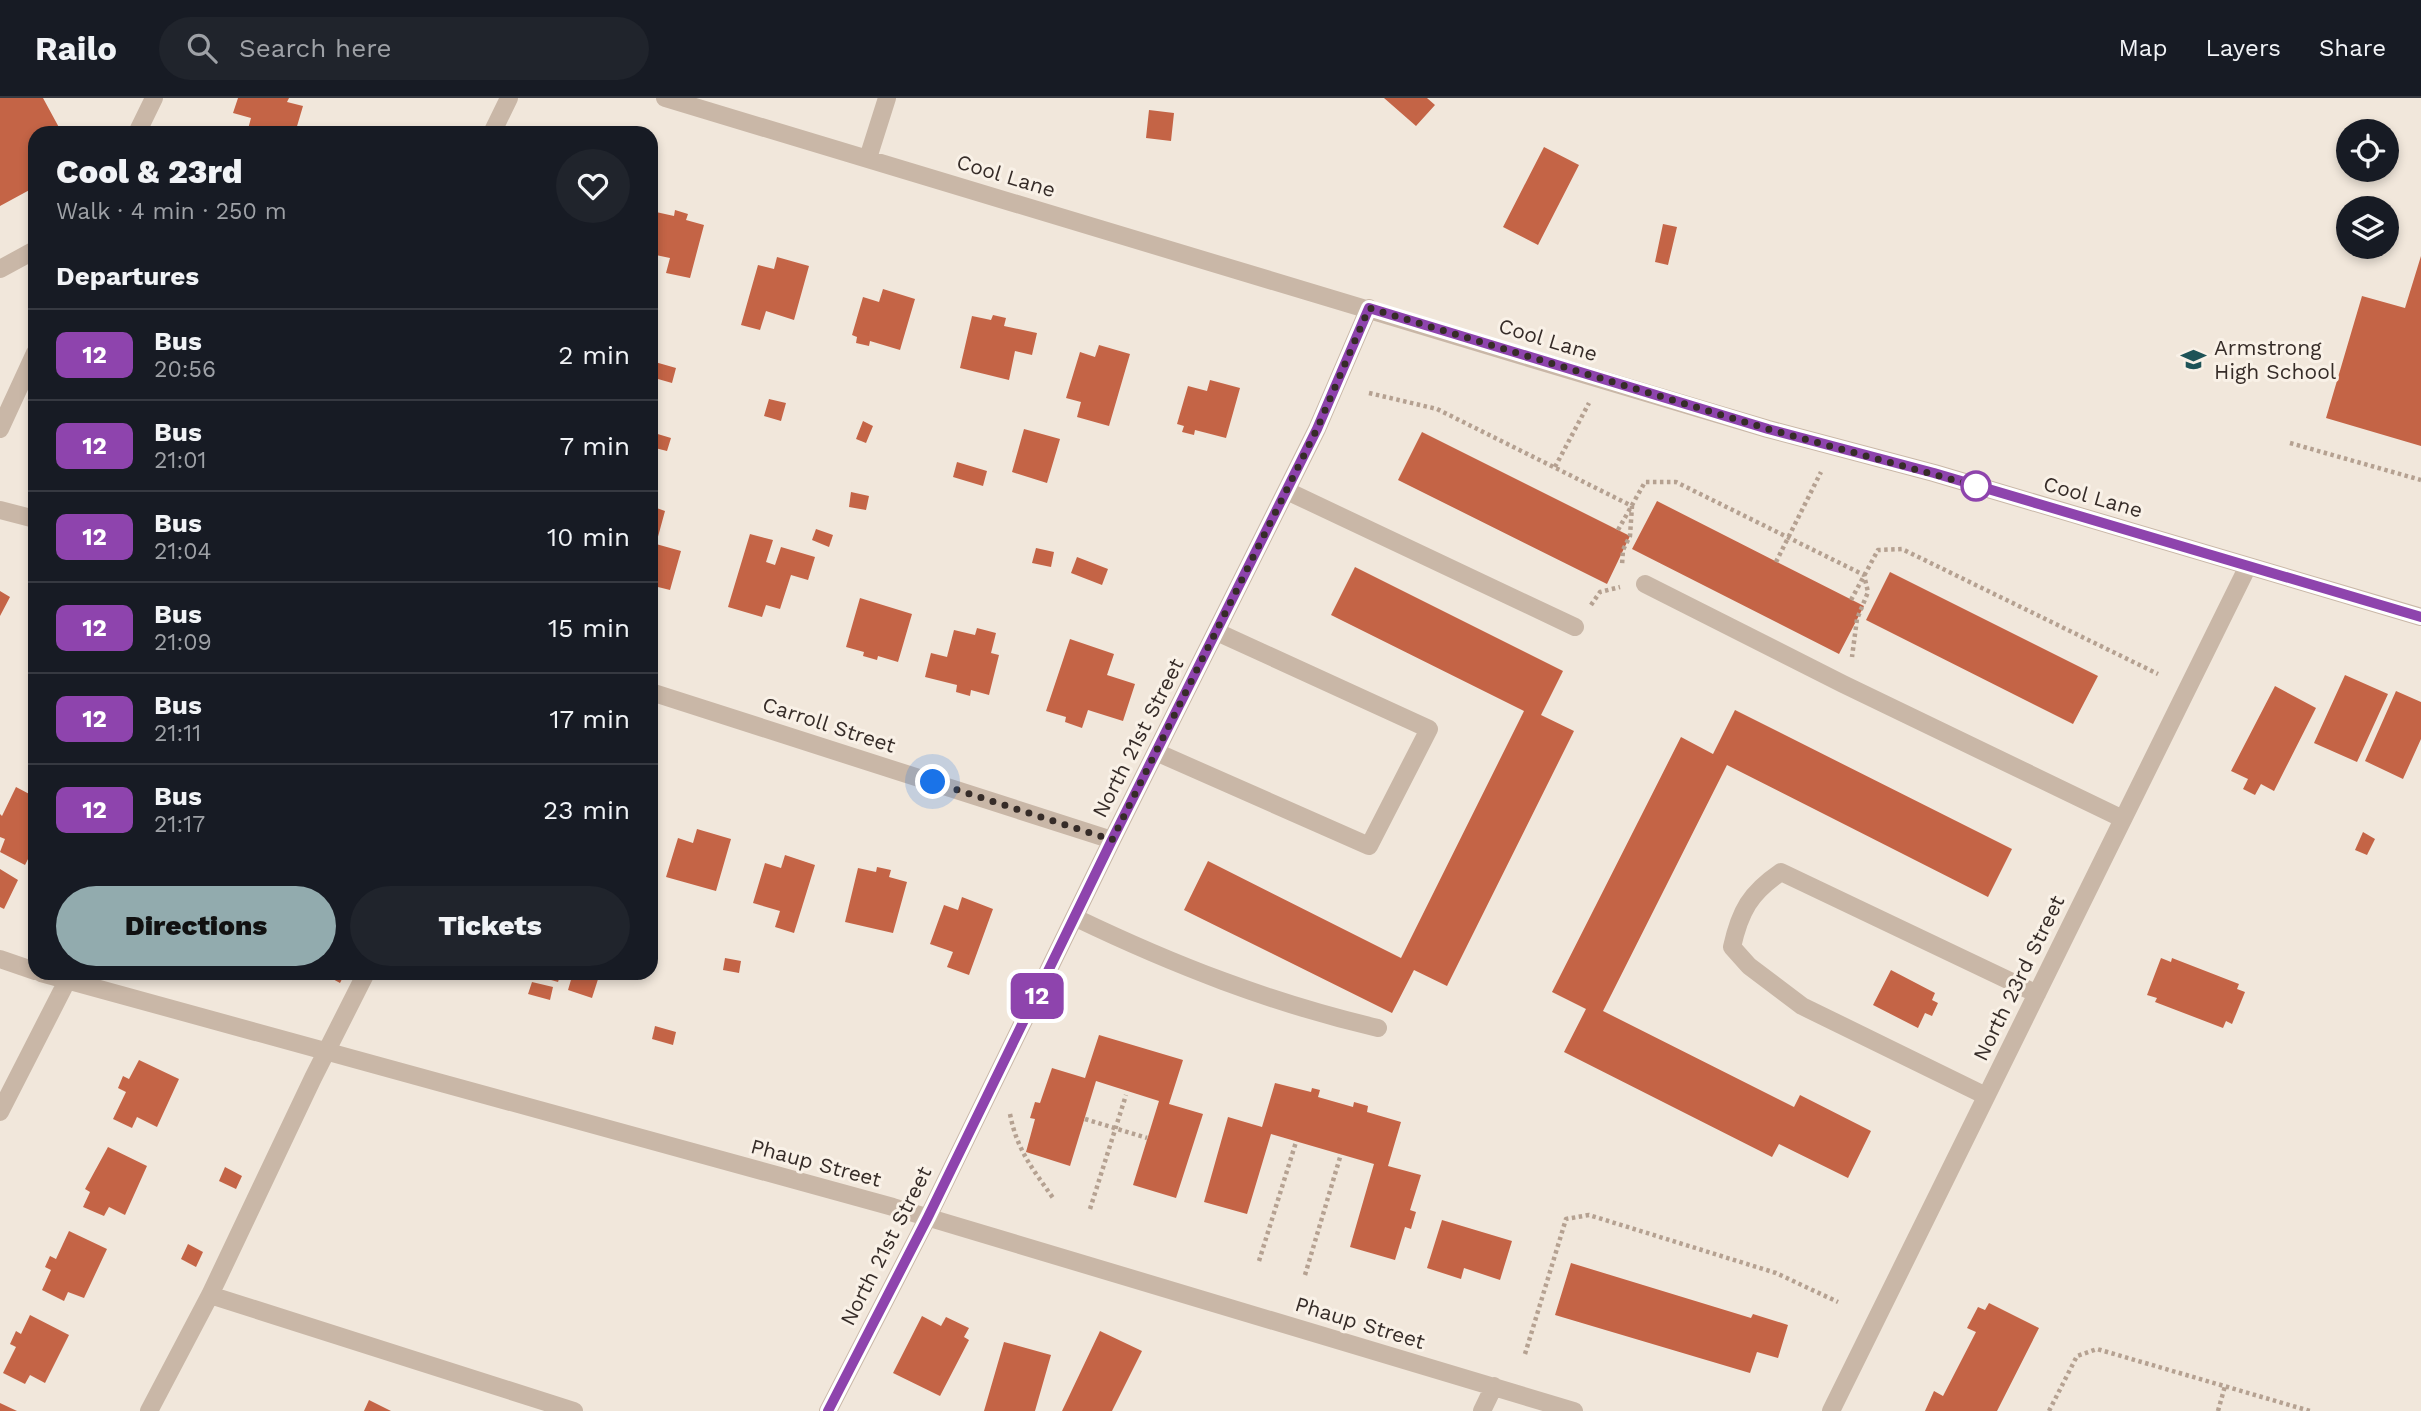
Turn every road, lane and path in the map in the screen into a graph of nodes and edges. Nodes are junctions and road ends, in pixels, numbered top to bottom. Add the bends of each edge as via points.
1 (154, 98) edge
2 (509, 98) edge
3 (665, 98) edge
4 (887, 98) edge
5 (140, 126) edge
6 (495, 126) edge
7 (869, 158) junction
8 (28, 254) edge
9 (0, 269) edge
10 (1369, 308) junction
11 (28, 368) edge
12 (1369, 393) dead end
13 (1589, 403) dead end
14 (0, 429) edge
15 (2290, 443) dead end
16 (1555, 467) junction
17 (1821, 472) dead end
18 (2421, 481) edge
19 (1287, 491) junction
20 (1632, 506) junction
21 (0, 510) edge
22 (28, 517) edge
23 (1618, 530) dead end
24 (1789, 538) junction
25 (1776, 562) dead end
26 (2248, 566) junction
27 (1864, 575) junction
28 (1645, 583) dead end
29 (1621, 587) dead end
30 (1851, 600) dead end
31 (2421, 617) edge
32 (1575, 626) dead end
33 (1217, 632) junction
34 (1850, 670) dead end
35 (2158, 674) dead end
36 (658, 694) edge
37 (1156, 752) junction
38 (2123, 819) junction
39 (1112, 840) junction
40 (1076, 918) junction
41 (0, 959) edge
42 (28, 969) edge
43 (67, 980) edge
44 (79, 980) edge
45 (362, 980) edge
46 (2037, 994) junction
47 (1378, 1028) dead end
48 (326, 1052) junction
49 (1126, 1095) dead end
50 (1986, 1096) junction
51 (0, 1112) edge
52 (1010, 1114) dead end
53 (1084, 1119) dead end
54 (1115, 1129) junction
55 (1147, 1138) dead end
56 (1296, 1142) dead end
57 (1341, 1154) dead end
58 (1053, 1198) dead end
59 (1090, 1209) dead end
60 (928, 1217) junction
61 (1259, 1261) dead end
62 (1305, 1275) dead end
63 (210, 1295) junction
64 (1838, 1301) dead end
65 (1525, 1354) dead end
66 (1494, 1386) junction
67 (2225, 1386) junction
68 (149, 1411) edge
69 (574, 1411) edge
70 (828, 1411) edge
71 (1482, 1411) edge
72 (1574, 1411) edge
73 (1831, 1411) edge
74 (2049, 1411) edge
75 (2218, 1411) edge
76 (2310, 1411) edge

1 - 5 street
2 - 6 street
3 - 7 street, Cool Lane
4 - 7 street
7 - 10 street, Cool Lane
8 - 9 street
10 - 19 street, North 21st Street
10 - 26 street, Cool Lane
11 - 14 street
12 - 16 path via 1437,409
13 - 16 path
15 - 18 path
16 - 20 path
17 - 24 path
19 - 32 street
19 - 33 street, North 21st Street
20 - 23 path
20 - 24 path via 1645,482 1676,482
20 - 29 path
21 - 22 street
24 - 25 path
24 - 27 path
26 - 31 street, Cool Lane
26 - 38 street, North 23rd Street
27 - 30 path
27 - 34 path via 1868,592 1857,619
27 - 35 path via 1878,550 1902,549
28 - 38 street
33 - 37 street, North 21st Street
33 - 37 street via 1429,729 1369,846
36 - 39 street, Carroll Street
37 - 39 street, North 21st Street
38 - 46 street, North 23rd Street
39 - 40 street, North 21st Street
40 - 47 street via 1152,955 1250,992
40 - 60 street, North 21st Street
41 - 42 street
43 - 51 street
44 - 48 street, Phaup Street
45 - 48 street
46 - 50 street, North 23rd Street
46 - 50 street via 1781,872 1761,886 1738,920 1732,947 1749,966 1802,1006
48 - 60 street, Phaup Street
48 - 63 street
49 - 54 path
50 - 73 street, North 23rd Street
52 - 58 path via 1023,1154
53 - 54 path
54 - 55 path
54 - 59 path
56 - 61 path
57 - 62 path
60 - 66 street, Phaup Street
60 - 70 street, North 21st Street
63 - 68 street
63 - 69 street
64 - 65 path via 1776,1273 1589,1215 1566,1219
66 - 71 street
66 - 72 street, Phaup Street
67 - 74 path via 2097,1349 2077,1356
67 - 75 path
67 - 76 path

